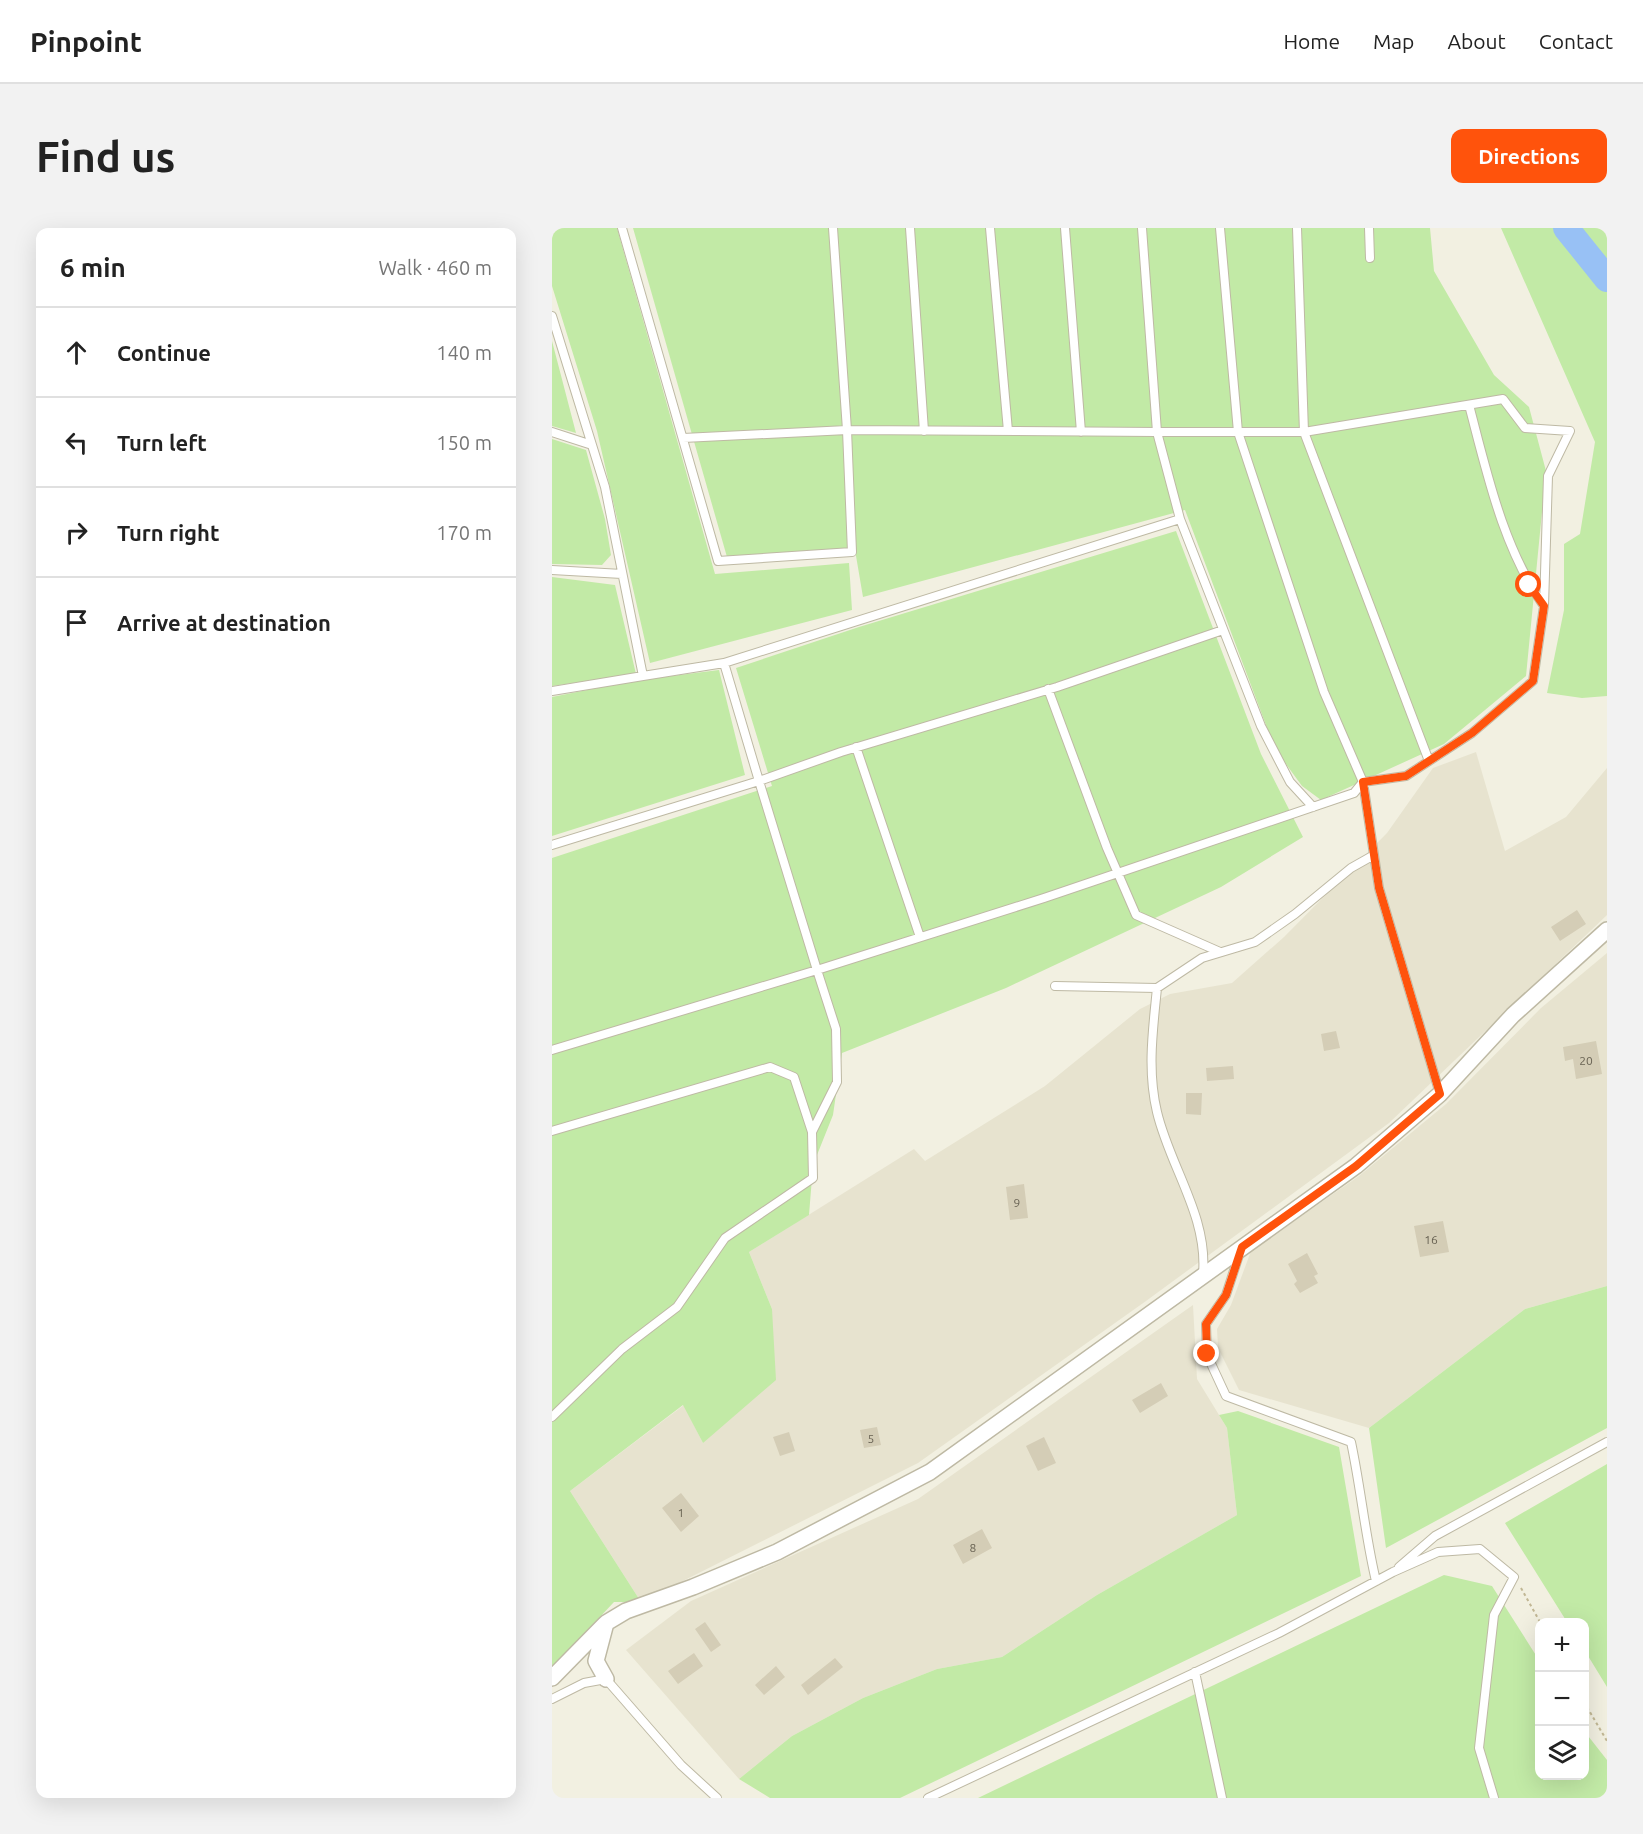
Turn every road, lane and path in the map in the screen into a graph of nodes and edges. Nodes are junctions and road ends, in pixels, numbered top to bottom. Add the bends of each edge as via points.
1 (622, 228) edge
2 (833, 228) edge
3 (910, 228) edge
4 (990, 228) edge
5 (1065, 228) edge
6 (1142, 228) edge
7 (1220, 228) edge
8 (1297, 228) edge
9 (1369, 228) edge
10 (1370, 258) dead end
11 (552, 316) edge
12 (1469, 405) junction
13 (848, 430) junction
14 (924, 431) junction
15 (1008, 431) junction
16 (552, 432) edge
17 (1081, 432) junction
18 (1157, 432) junction
19 (1238, 432) junction
20 (1304, 432) junction
21 (683, 438) junction
22 (592, 445) junction
23 (1180, 519) junction
24 (552, 570) edge
25 (622, 574) junction
26 (1544, 606) junction
27 (1223, 630) junction
28 (724, 663) junction
29 (643, 676) junction
30 (1048, 689) junction
31 (552, 691) edge
32 (856, 747) junction
33 (1429, 761) junction
34 (759, 781) junction
35 (1363, 782) junction
36 (1313, 807) junction
37 (552, 845) edge
38 (1374, 855) junction
39 (1117, 873) junction
40 (1607, 930) edge
41 (920, 938) junction
42 (1221, 952) junction
43 (817, 970) junction
44 (1055, 986) dead end
45 (1157, 988) junction
46 (552, 1050) edge
47 (1440, 1094) junction
48 (552, 1131) edge
49 (812, 1132) junction
50 (1242, 1247) junction
51 (1203, 1275) junction
52 (552, 1417) edge
53 (1607, 1442) edge
54 (1394, 1572) junction
55 (1514, 1577) junction
56 (1376, 1581) junction
57 (1537, 1618) edge
58 (606, 1623) junction
59 (1195, 1672) junction
60 (552, 1678) edge
61 (606, 1679) junction
62 (552, 1699) edge
63 (1589, 1710) edge
64 (1607, 1741) edge
65 (717, 1798) edge
66 (928, 1798) edge
67 (1222, 1798) edge
68 (1494, 1798) edge

1 - 21 lane
2 - 13 lane
3 - 14 lane
4 - 15 lane
5 - 17 lane
6 - 18 lane
7 - 19 lane
8 - 20 lane
9 - 10 lane
11 - 22 lane
12 - 20 lane
12 - 26 lane via 1492,494 1529,585
12 - 26 lane via 1503,399 1525,428 1570,431 1548,476
13 - 14 lane
13 - 21 lane
13 - 21 lane via 852,552 718,561
14 - 15 lane
15 - 17 lane
16 - 22 lane
17 - 18 lane
18 - 19 lane
18 - 23 lane
19 - 20 lane
19 - 35 lane via 1324,692
20 - 33 lane
22 - 25 lane via 605,487
23 - 27 lane
23 - 28 lane
24 - 25 lane
25 - 29 lane
26 - 33 lane via 1533,681 1472,733
27 - 30 lane
27 - 36 lane via 1261,726 1290,782
28 - 29 lane
28 - 34 lane
29 - 31 lane
30 - 32 lane
30 - 39 lane
32 - 34 lane
32 - 41 lane
33 - 35 lane via 1406,776
34 - 37 lane
34 - 43 lane
35 - 36 lane via 1354,793
35 - 38 lane
36 - 39 lane
38 - 42 lane via 1351,868 1255,942
38 - 47 lane via 1379,888
39 - 41 lane
39 - 42 lane via 1136,915
40 - 47 street via 1513,1015
41 - 43 lane
42 - 45 lane via 1202,958
43 - 46 lane
43 - 49 lane via 836,1029 837,1082
44 - 45 lane
45 - 51 lane via 1150,1055 1157,1111 1196,1216 1205,1252
47 - 50 street via 1356,1166
48 - 49 lane via 770,1067 794,1077
49 - 52 lane via 813,1178 725,1238 677,1307 622,1349
50 - 51 street
50 - 56 lane via 1226,1295 1206,1324 1207,1354 1226,1396 1352,1442 1365,1536
51 - 58 street via 930,1472 777,1552 626,1611
53 - 54 lane via 1435,1536
54 - 55 lane via 1438,1552 1480,1549
54 - 56 lane
55 - 57 path
55 - 68 lane via 1494,1615 1479,1748
56 - 59 lane
58 - 60 street
58 - 61 street via 596,1660
59 - 66 lane
59 - 67 lane
61 - 62 lane via 584,1683
61 - 65 lane via 681,1766
63 - 64 path

